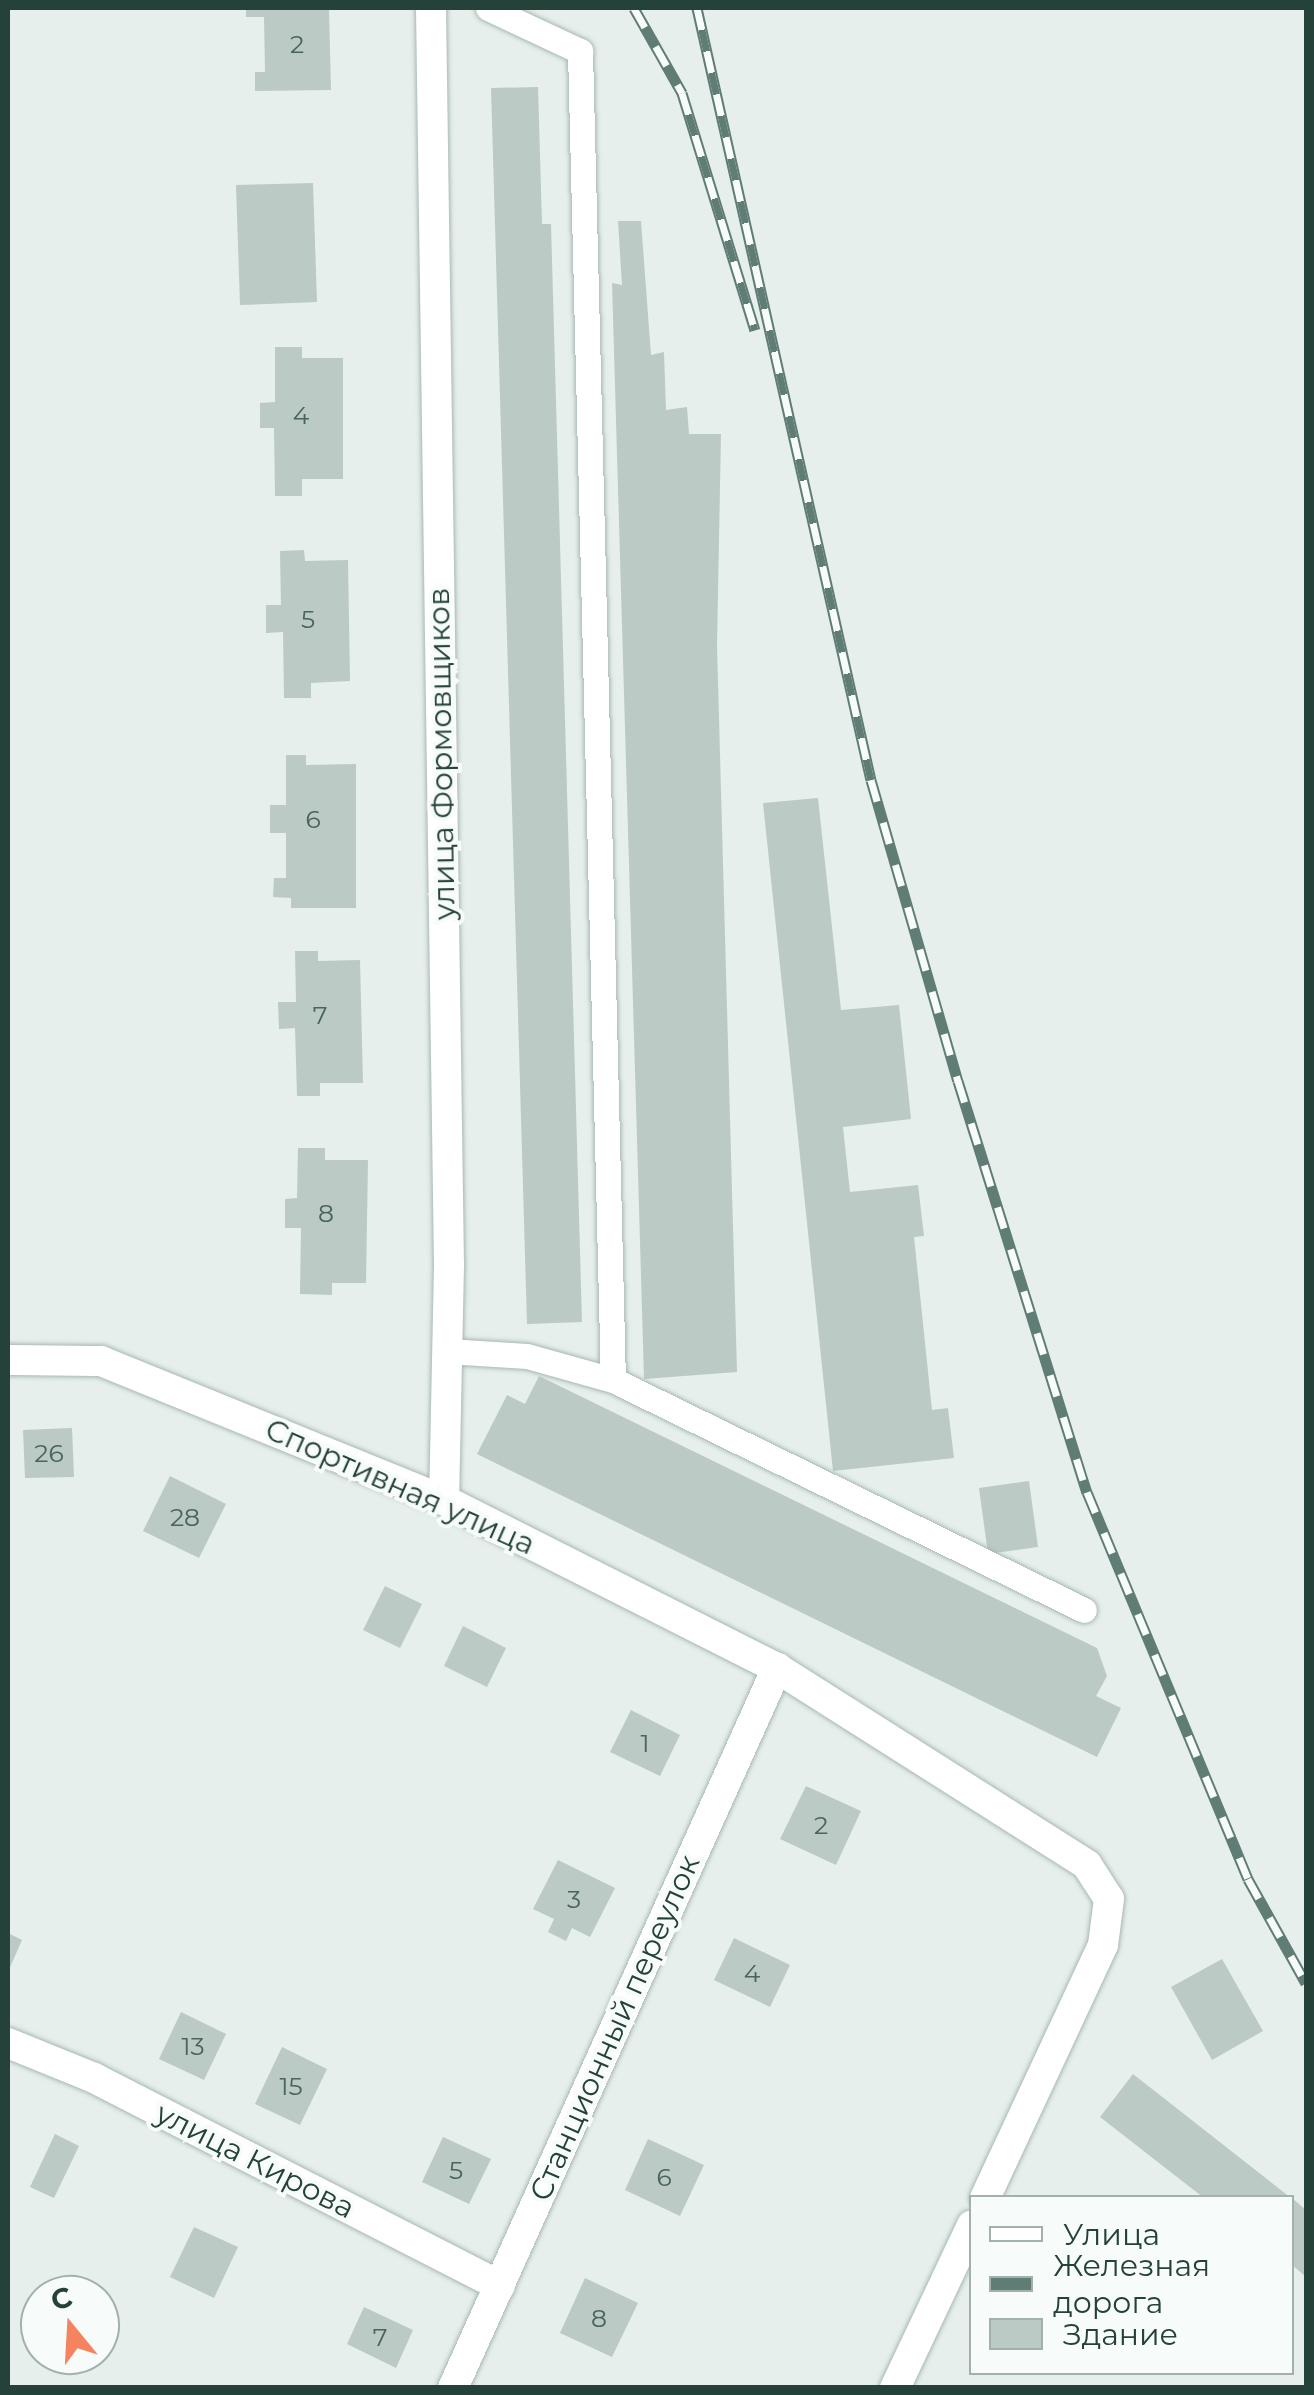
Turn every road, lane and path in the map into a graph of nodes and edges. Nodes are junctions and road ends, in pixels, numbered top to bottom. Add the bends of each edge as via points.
1 (431, 8) edge
2 (488, 8) edge
3 (447, 1351) junction
4 (8, 1360) edge
5 (613, 1380) junction
6 (444, 1500) junction
7 (1084, 1610) dead end
8 (776, 1668) junction
9 (8, 2042) edge
10 (985, 2195) edge
11 (969, 2231) edge
12 (500, 2286) junction
13 (453, 2388) edge
14 (895, 2388) edge

1 - 3 street, улица Формовщиков
2 - 5 lane via 580,51
3 - 5 lane via 528,1356
3 - 6 street, улица Формовщиков
4 - 6 street, Спортивная улица via 101,1361
5 - 7 lane
6 - 8 street, Спортивная улица
8 - 10 street, Спортивная улица via 1087,1865 1109,1899 1103,1945
8 - 12 street, Станционный переулок
9 - 12 street, улица Кирова via 94,2078
11 - 14 street
12 - 13 street, Станционный переулок

